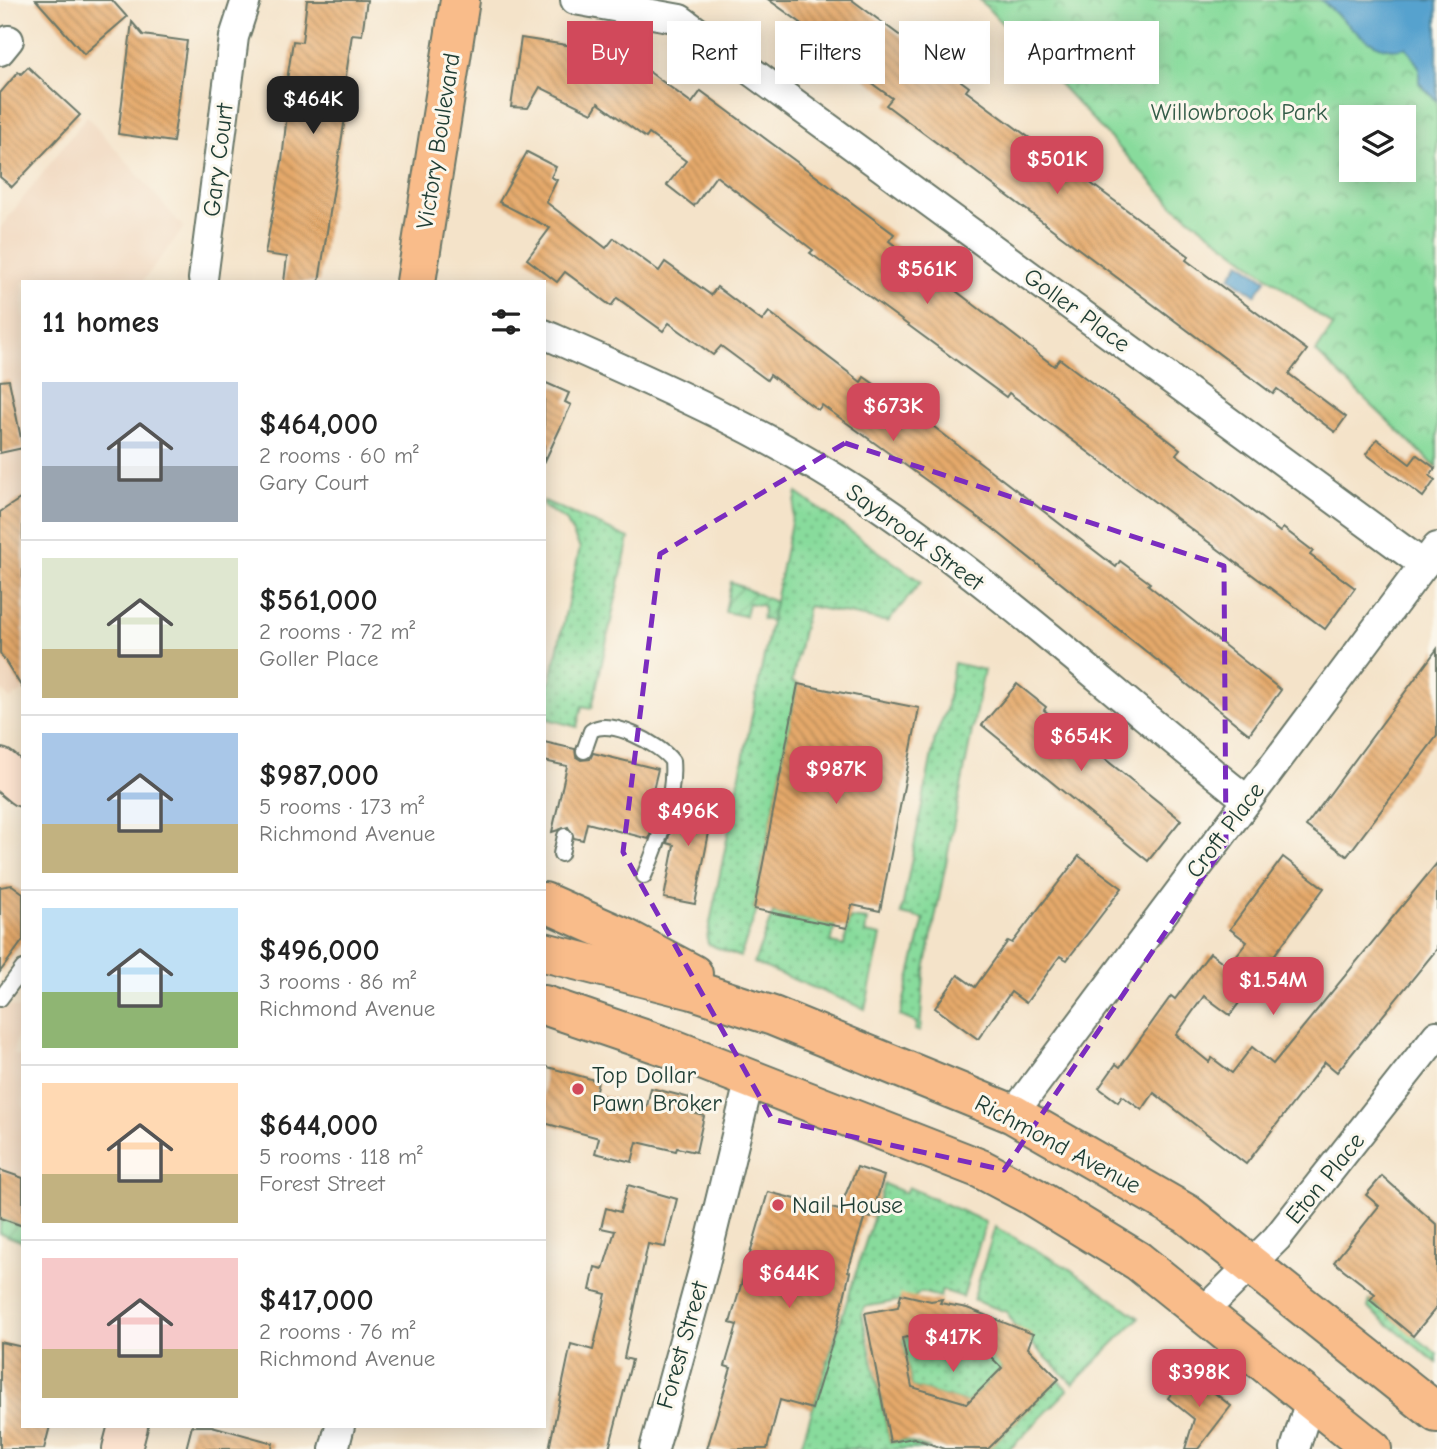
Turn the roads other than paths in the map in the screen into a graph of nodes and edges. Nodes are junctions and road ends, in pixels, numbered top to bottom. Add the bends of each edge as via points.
1 (246, 0) edge
2 (460, 0) edge
3 (575, 0) edge
4 (203, 279) dead end
5 (419, 280) edge
6 (546, 335) edge
7 (1430, 556) edge
8 (584, 751) dead end
9 (0, 768) edge
10 (21, 785) edge
11 (1247, 800) junction
12 (565, 836) dead end
13 (561, 854) dead end
14 (644, 876) dead end
15 (546, 903) edge
16 (546, 953) edge
17 (21, 971) edge
18 (0, 999) edge
19 (546, 1006) edge
20 (773, 1016) junction
21 (1437, 1035) edge
22 (750, 1078) junction
23 (1013, 1114) junction
24 (1251, 1266) junction
25 (1203, 1311) junction
26 (1310, 1400) junction
27 (1437, 1413) edge
28 (127, 1428) edge
29 (339, 1428) edge
30 (122, 1449) edge
31 (334, 1449) edge
32 (654, 1449) edge
33 (1295, 1449) edge
34 (1372, 1449) edge

1 - 4 street, Gary Court via 234,37
2 - 5 main road, Victory Boulevard
3 - 7 street, Goller Place via 680,19
6 - 11 street, Saybrook Street via 730,420 874,503 1002,600
7 - 11 street, Croft Place
8 - 14 lane via 591,731 600,726 657,744 672,761 659,836
9 - 10 main road
11 - 23 street, Croft Place
12 - 13 lane
15 - 20 main road via 625,938
16 - 20 main road, Richmond Avenue
17 - 18 lane
19 - 22 main road
20 - 23 main road, Richmond Avenue
21 - 24 street, Eton Place
22 - 25 main road via 981,1169 1138,1261
22 - 32 street, Forest Street
23 - 24 main road, Richmond Avenue via 1187,1214
24 - 25 street, Eton Place
24 - 27 main road, Richmond Avenue
25 - 26 main road
26 - 33 street
26 - 34 main road
28 - 30 main road
29 - 31 street

